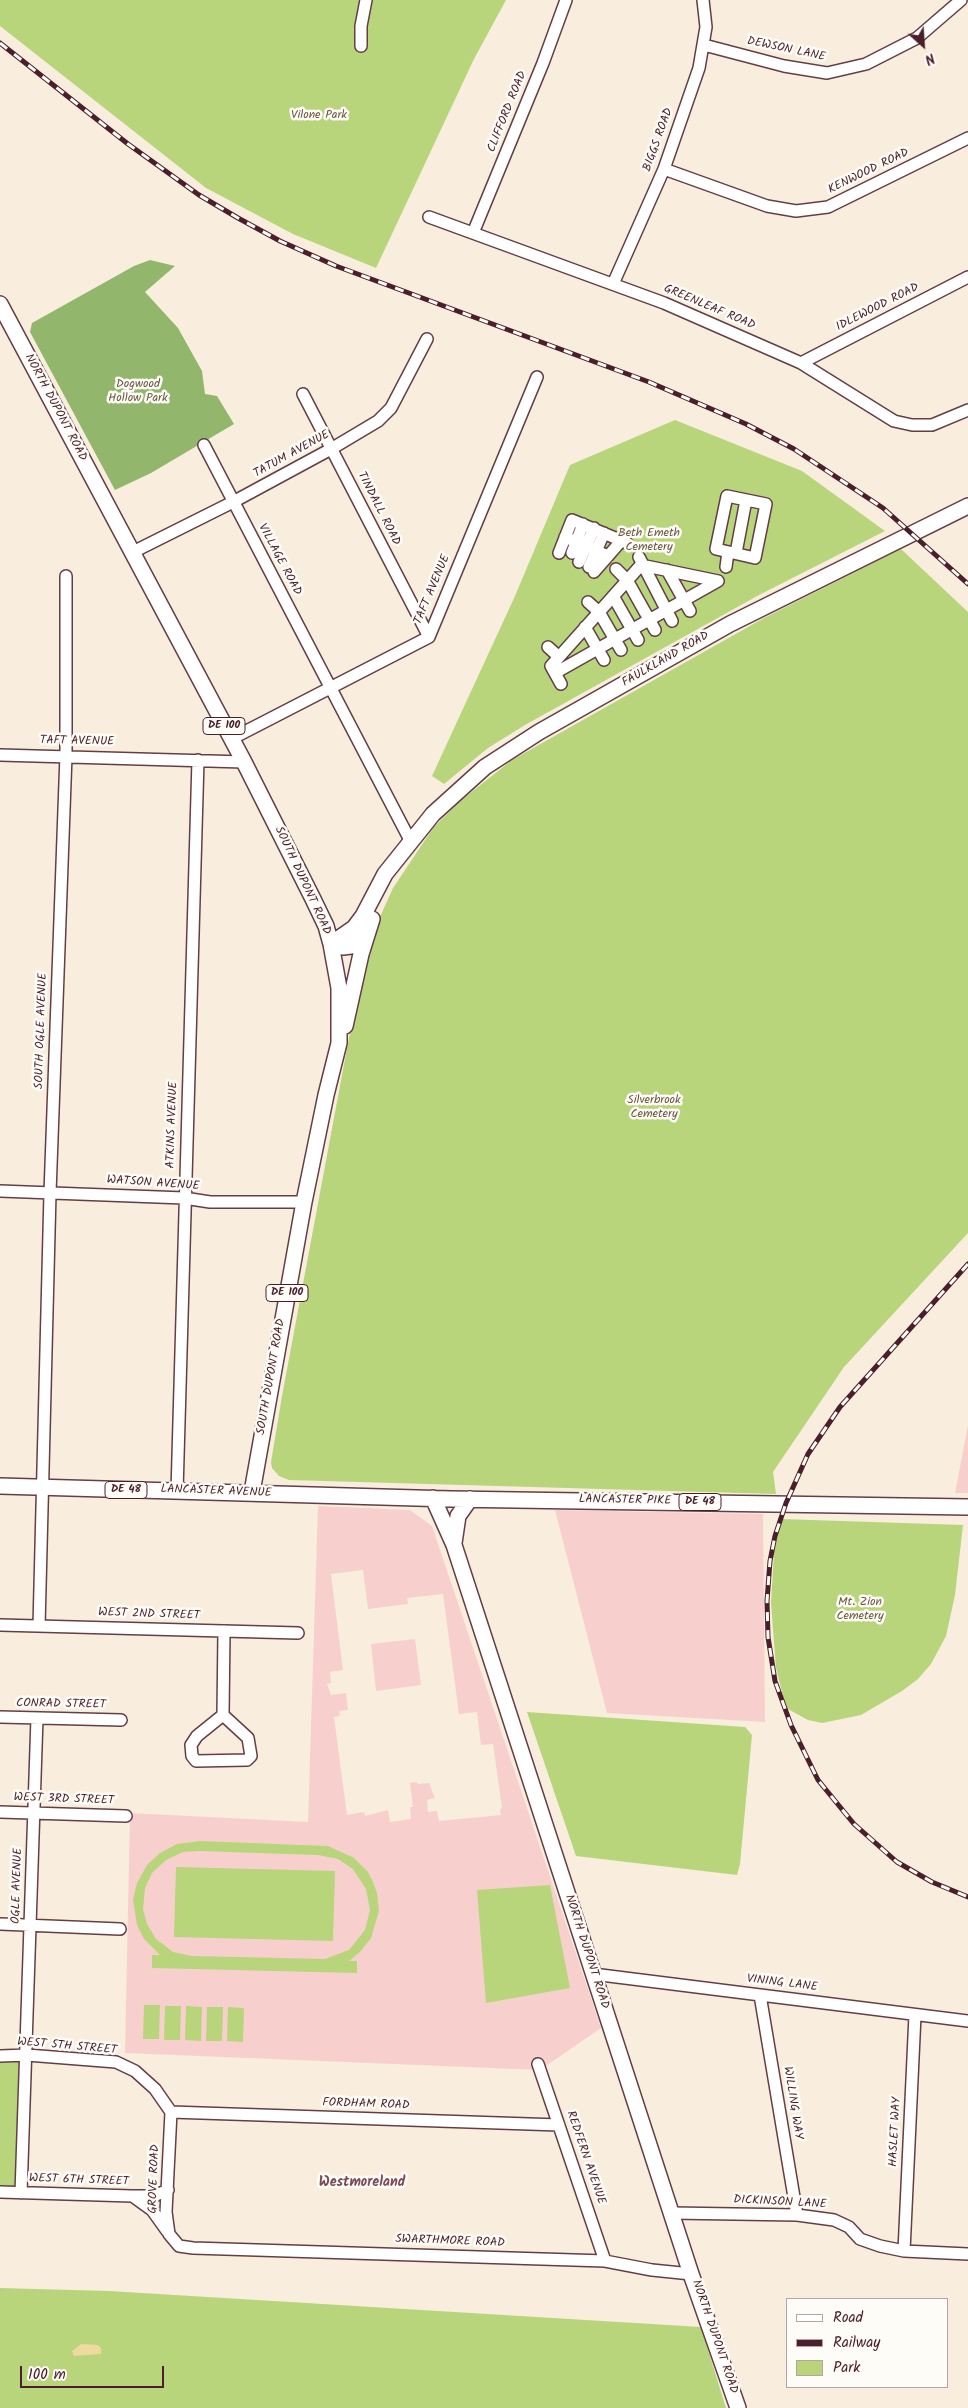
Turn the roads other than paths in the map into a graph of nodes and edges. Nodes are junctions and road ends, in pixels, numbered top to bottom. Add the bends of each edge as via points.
1 (366, 0) edge
2 (566, 0) edge
3 (703, 0) edge
4 (962, 0) edge
5 (704, 45) junction
6 (361, 46) dead end
7 (968, 138) edge
8 (664, 169) junction
9 (429, 217) dead end
10 (473, 233) junction
11 (968, 277) edge
12 (613, 284) junction
13 (0, 304) edge
14 (427, 339) dead end
15 (801, 363) junction
16 (537, 377) dead end
17 (303, 394) dead end
18 (968, 410) edge
19 (204, 445) dead end
20 (332, 449) junction
21 (233, 502) junction
22 (968, 506) edge
23 (110, 512) joint
24 (722, 523) junction
25 (593, 528) junction
26 (739, 530) junction
27 (760, 531) junction
28 (565, 537) junction
29 (131, 553) junction
30 (559, 553) dead end
31 (585, 556) junction
32 (608, 556) junction
33 (640, 561) junction
34 (726, 566) dead end
35 (616, 569) dead end
36 (667, 570) junction
37 (692, 575) junction
38 (66, 576) dead end
39 (627, 580) junction
40 (701, 590) junction
41 (613, 596) junction
42 (683, 600) junction
43 (707, 601) dead end
44 (588, 602) dead end
45 (666, 610) junction
46 (690, 611) dead end
47 (599, 612) junction
48 (649, 619) junction
49 (672, 621) dead end
50 (585, 627) junction
51 (632, 629) junction
52 (655, 630) dead end
53 (429, 637) junction
54 (615, 639) junction
55 (638, 640) dead end
56 (572, 643) junction
57 (548, 647) dead end
58 (598, 648) junction
59 (621, 650) dead end
60 (559, 657) junction
61 (580, 658) junction
62 (604, 660) dead end
63 (554, 673) junction
64 (560, 684) dead end
65 (330, 687) junction
66 (231, 739) junction
67 (0, 755) edge
68 (66, 755) junction
69 (198, 760) junction
70 (244, 762) junction
71 (411, 842) junction
72 (397, 861) junction
73 (372, 919) junction
74 (331, 944) junction
75 (339, 1043) junction
76 (0, 1191) edge
77 (50, 1193) junction
78 (184, 1198) junction
79 (304, 1202) junction
80 (0, 1486) edge
81 (44, 1488) junction
82 (176, 1491) junction
83 (252, 1492) junction
84 (433, 1498) junction
85 (470, 1499) junction
86 (968, 1507) edge
87 (454, 1545) junction
88 (0, 1625) edge
89 (39, 1626) junction
90 (224, 1631) junction
91 (298, 1633) dead end
92 (224, 1715) junction
93 (0, 1717) edge
94 (37, 1718) junction
95 (121, 1720) dead end
96 (0, 1812) edge
97 (34, 1813) junction
98 (126, 1816) dead end
99 (0, 1924) edge
100 (30, 1925) junction
101 (120, 1929) dead end
102 (593, 1974) junction
103 (760, 1995) junction
104 (915, 2015) junction
105 (968, 2021) edge
106 (26, 2055) junction
107 (0, 2056) edge
108 (538, 2064) dead end
109 (172, 2112) junction
110 (559, 2125) junction
111 (168, 2190) junction
112 (0, 2192) edge
113 (21, 2193) junction
114 (132, 2196) junction
115 (672, 2213) junction
116 (797, 2216) junction
117 (169, 2234) junction
118 (904, 2251) junction
119 (968, 2254) edge
120 (605, 2261) junction
121 (691, 2274) junction
122 (738, 2408) edge

1 - 6 street
2 - 10 street, CLIFFORD ROAD
3 - 5 street, BIGGS ROAD
4 - 5 street, DEWSON LANE via 917,38 866,64 827,73 784,66
5 - 8 street, BIGGS ROAD
7 - 8 street, KENWOOD ROAD via 828,207 796,211 767,206
8 - 12 street, BIGGS ROAD
9 - 10 street, GREENLEAF ROAD
10 - 12 street, GREENLEAF ROAD
11 - 15 street, IDLEWOOD ROAD
12 - 15 street, GREENLEAF ROAD
13 - 23 main road, NORTH DUPONT ROAD / DE 100
14 - 20 street, TATUM AVENUE via 386,414
15 - 18 street, GREENLEAF ROAD via 894,421 932,425
16 - 53 street, TAFT AVENUE
17 - 20 street, TINDALL ROAD
19 - 21 street, VILLAGE ROAD
20 - 21 street, TATUM AVENUE
20 - 53 street, TINDALL ROAD
21 - 29 street, TATUM AVENUE
21 - 65 street, VILLAGE ROAD
22 - 71 main road, FAULKLAND ROAD via 730,624 520,744 457,790
23 - 29 main road, SOUTH DUPONT ROAD / DE 100
24 - 26 street
24 - 26 street via 716,549
24 - 26 street via 727,496
25 - 28 street via 572,520
25 - 31 street
25 - 31 street
25 - 32 street via 625,541
26 - 27 street
26 - 27 street
26 - 27 street via 766,504
26 - 34 street
28 - 30 street
28 - 31 street
29 - 66 main road, SOUTH DUPONT ROAD / DE 100
31 - 32 street
31 - 32 street
33 - 36 street
33 - 39 street
33 - 45 street
35 - 39 street
36 - 37 street
36 - 42 street
37 - 40 street
37 - 40 street via 718,580
38 - 68 street, SOUTH OGLE AVENUE
39 - 41 street
39 - 48 street
40 - 42 street
40 - 43 street
41 - 47 street
41 - 51 street
42 - 45 street
42 - 46 street
44 - 47 street
45 - 48 street
45 - 49 street
47 - 50 street
47 - 54 street
48 - 51 street
48 - 52 street
50 - 56 street
50 - 58 street
51 - 54 street
51 - 55 street
53 - 65 street, TAFT AVENUE
54 - 58 street
54 - 59 street
56 - 60 street
56 - 61 street
57 - 60 street
58 - 61 street
58 - 62 street
60 - 63 street via 551,666
61 - 63 street
63 - 64 street
65 - 66 street, TAFT AVENUE
65 - 71 street, VILLAGE ROAD
66 - 70 main road, SOUTH DUPONT ROAD / DE 100
67 - 68 street, TAFT AVENUE
68 - 69 street, TAFT AVENUE
68 - 77 street, SOUTH OGLE AVENUE
69 - 70 street, TAFT AVENUE
69 - 78 street, ATKINS AVENUE
70 - 74 main road, SOUTH DUPONT ROAD / DE 100 via 326,926
71 - 72 main road, FAULKLAND ROAD
72 - 73 main road, FAULKLAND ROAD
72 - 74 main road, FAULKLAND ROAD via 385,874 354,928
73 - 74 main road, FAULKLAND ROAD via 368,929 351,946
73 - 75 main road
74 - 75 main road, SOUTH DUPONT ROAD / DE 100 via 339,988
75 - 79 main road, SOUTH DUPONT ROAD / DE 100
76 - 77 street, WATSON AVENUE
77 - 78 street, WATSON AVENUE
77 - 81 street, SOUTH OGLE AVENUE
78 - 79 street, WATSON AVENUE via 210,1202
78 - 82 street, ATKINS AVENUE
79 - 83 main road, SOUTH DUPONT ROAD / DE 100
80 - 81 main road, LANCASTER AVENUE / DE 48
81 - 82 main road, LANCASTER AVENUE / DE 48
81 - 89 street
82 - 83 main road, LANCASTER AVENUE / DE 48
83 - 84 main road, LANCASTER AVENUE / DE 48
84 - 85 main road, LANCASTER PIKE / DE 48
84 - 87 main road, NORTH DUPONT ROAD
85 - 86 main road, LANCASTER PIKE / DE 48
85 - 87 main road via 458,1516
87 - 102 main road, NORTH DUPONT ROAD
88 - 89 street, WEST 2ND STREET
89 - 90 street, WEST 2ND STREET
90 - 91 street, WEST 2ND STREET
90 - 92 street
92 - 92 street via 248,1738 251,1756 247,1760 196,1761 191,1745 197,1736
93 - 94 street, CONRAD STREET
94 - 95 street, CONRAD STREET
94 - 97 street, OGLE AVENUE
96 - 97 street, WEST 3RD STREET
97 - 98 street, WEST 3RD STREET
97 - 100 street, OGLE AVENUE
99 - 100 street
100 - 101 street
100 - 106 street, OGLE AVENUE
102 - 103 street, VINING LANE
102 - 115 main road, NORTH DUPONT ROAD
103 - 104 street, VINING LANE
103 - 116 street, WILLING WAY
104 - 105 street, VINING LANE
104 - 118 street, HASLET WAY
106 - 107 street, WEST 5TH STREET
106 - 109 street, WEST 5TH STREET via 116,2062 135,2071 155,2089
106 - 113 street, OGLE AVENUE
108 - 110 street, REDFERN AVENUE
109 - 110 street, FORDHAM ROAD
109 - 111 street, GROVE ROAD
110 - 120 street, REDFERN AVENUE
111 - 114 street via 154,2196
111 - 117 street, GROVE ROAD
112 - 113 street, WEST 6TH STREET
113 - 114 street, WEST 6TH STREET
114 - 117 street, WEST 6TH STREET via 152,2210
115 - 116 street, DICKINSON LANE
115 - 121 main road, NORTH DUPONT ROAD
116 - 118 street, DICKINSON LANE via 834,2220 860,2239
117 - 120 street, SWARTHMORE ROAD via 179,2246 206,2249
118 - 119 street, DICKINSON LANE
120 - 121 street, SWARTHMORE ROAD
121 - 122 main road, NORTH DUPONT ROAD

